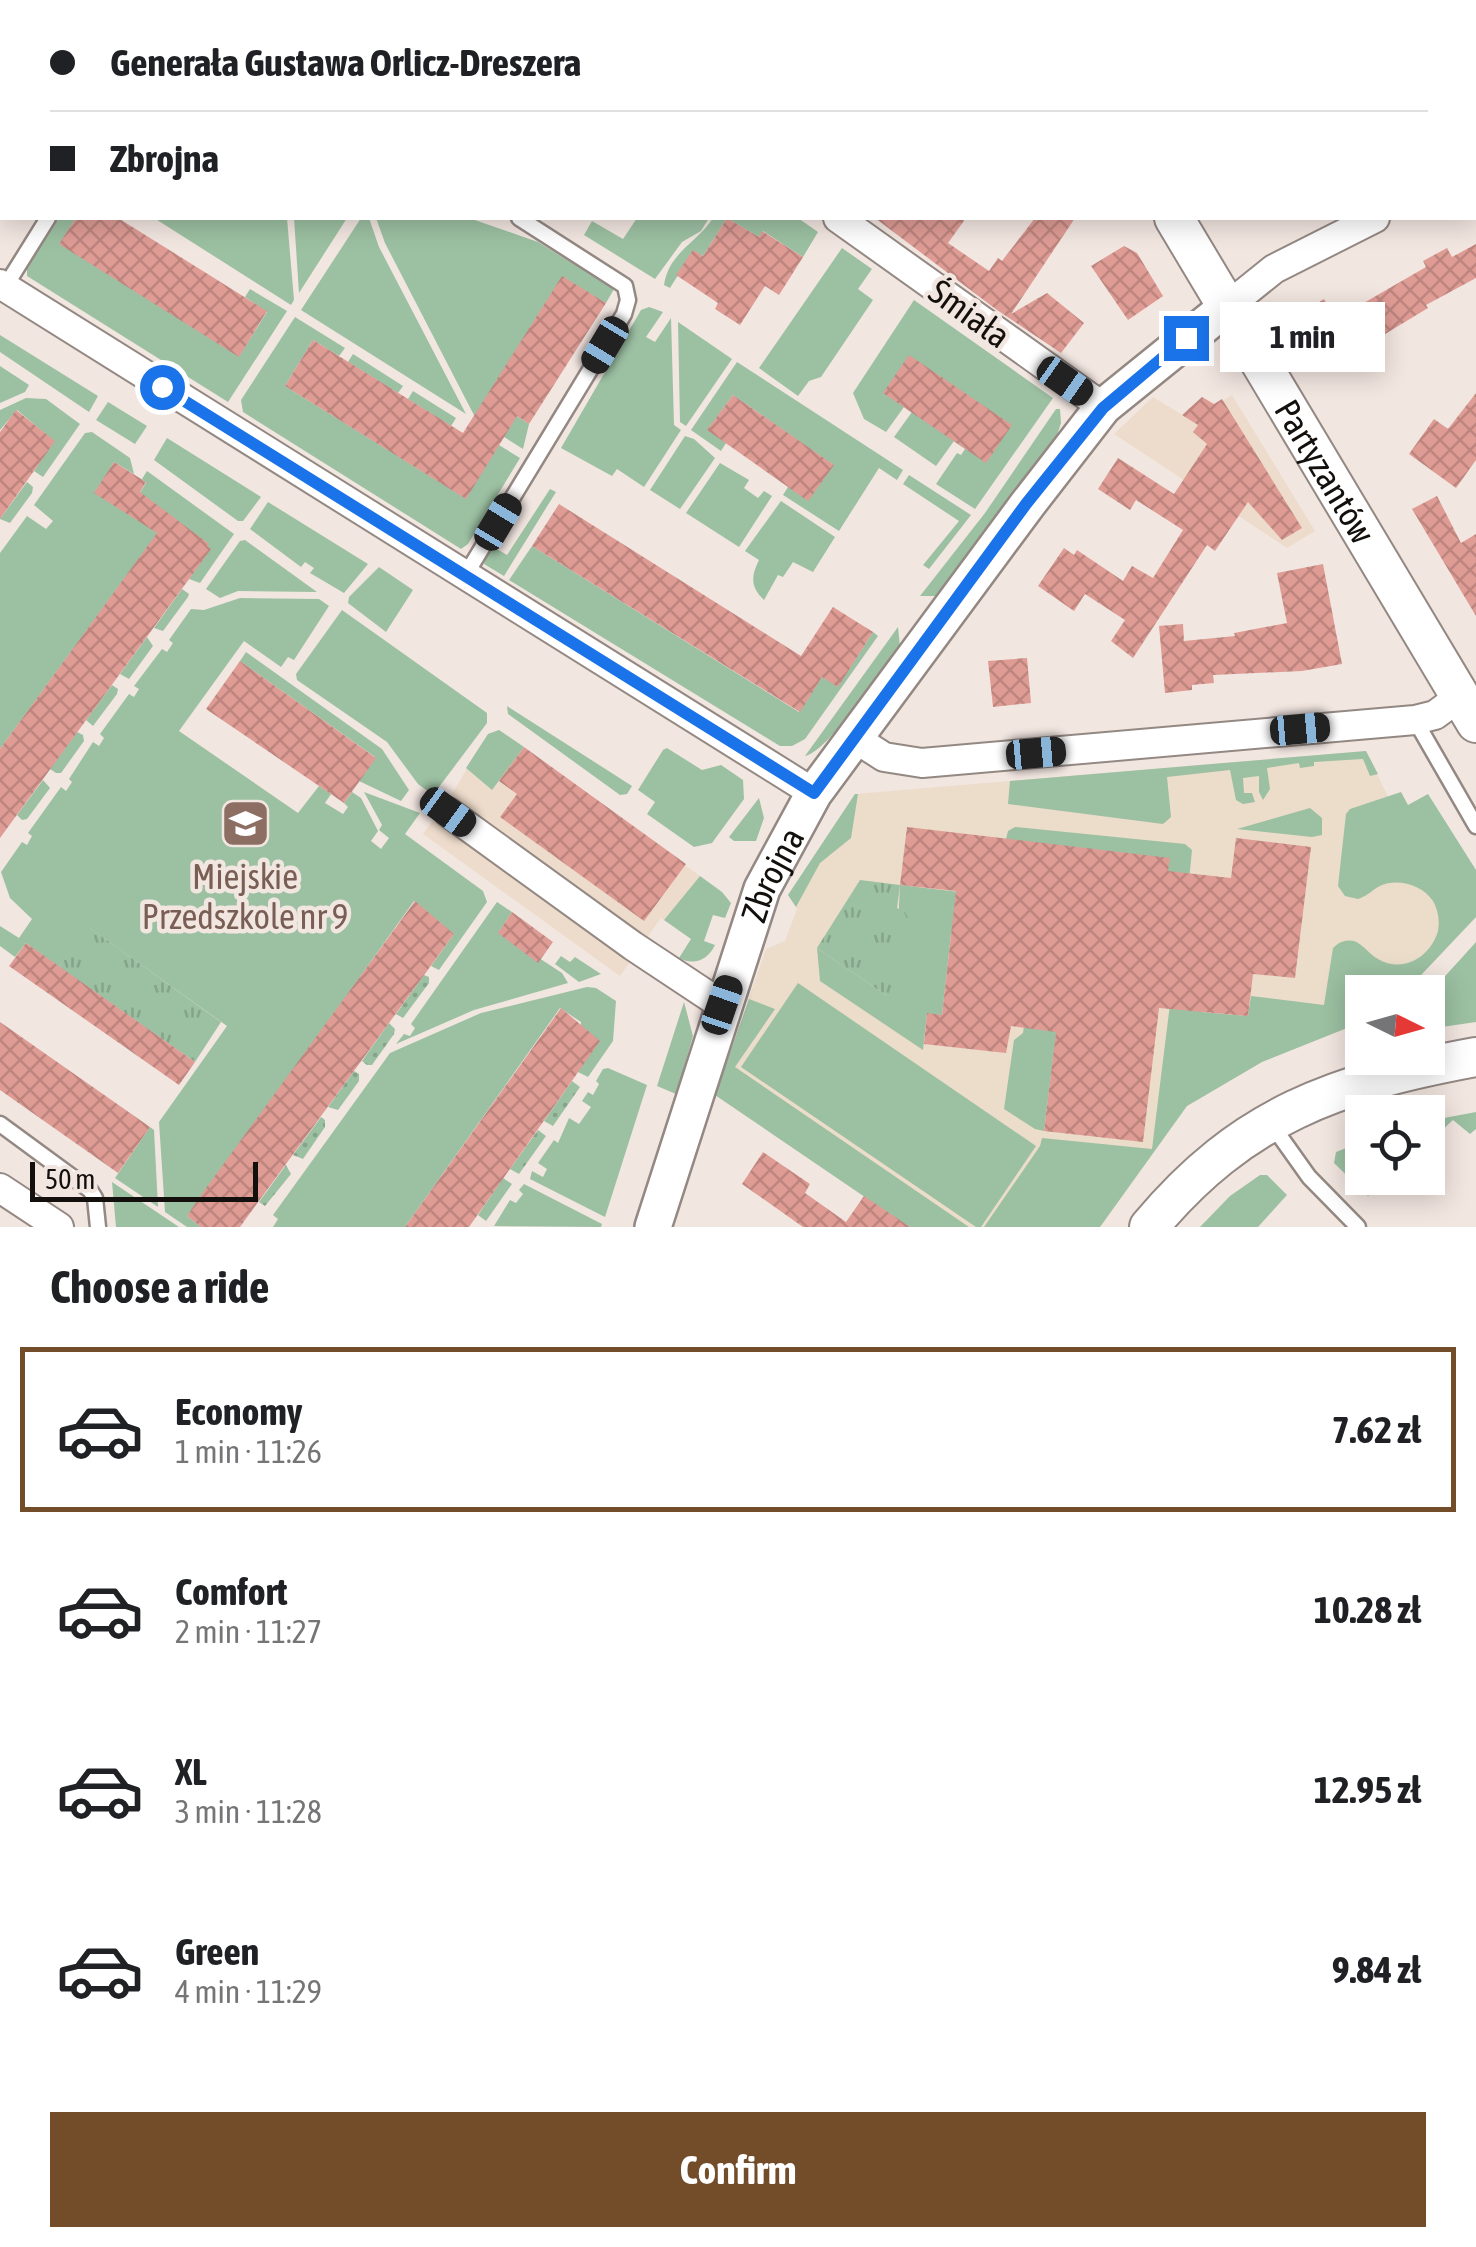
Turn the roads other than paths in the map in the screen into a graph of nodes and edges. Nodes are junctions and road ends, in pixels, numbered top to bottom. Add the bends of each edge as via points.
1 (47, 220) edge
2 (522, 220) edge
3 (841, 220) edge
4 (1175, 220) edge
5 (1370, 220) edge
6 (2, 285) edge
7 (1228, 306) junction
8 (1103, 408) junction
9 (465, 576) junction
10 (1467, 710) edge
11 (1415, 720) junction
12 (856, 739) junction
13 (814, 793) junction
14 (448, 812) dead end
15 (1476, 826) edge
16 (722, 1005) junction
17 (1476, 1057) edge
18 (1269, 1120) junction
19 (0, 1124) edge
20 (0, 1188) edge
21 (59, 1227) edge
22 (98, 1227) edge
23 (654, 1227) edge
24 (1148, 1227) edge
25 (1358, 1227) edge

1 - 6 lane
2 - 9 lane via 625,286 628,300
3 - 8 street, Śmiała
4 - 7 main road, Partyzantów
5 - 7 street via 1274,269
6 - 9 street
7 - 8 street, Zbrojna
7 - 10 main road, Partyzantów
8 - 12 street, Zbrojna
9 - 13 street
10 - 11 street
11 - 12 street via 922,763 884,757
11 - 15 lane
12 - 13 street, Zbrojna
13 - 16 street, Zbrojna via 762,890
14 - 16 street
16 - 23 street, Zbrojna
17 - 18 main road via 1399,1072
18 - 24 main road via 1214,1160
18 - 25 lane via 1309,1177
19 - 22 lane via 90,1190
20 - 21 street

